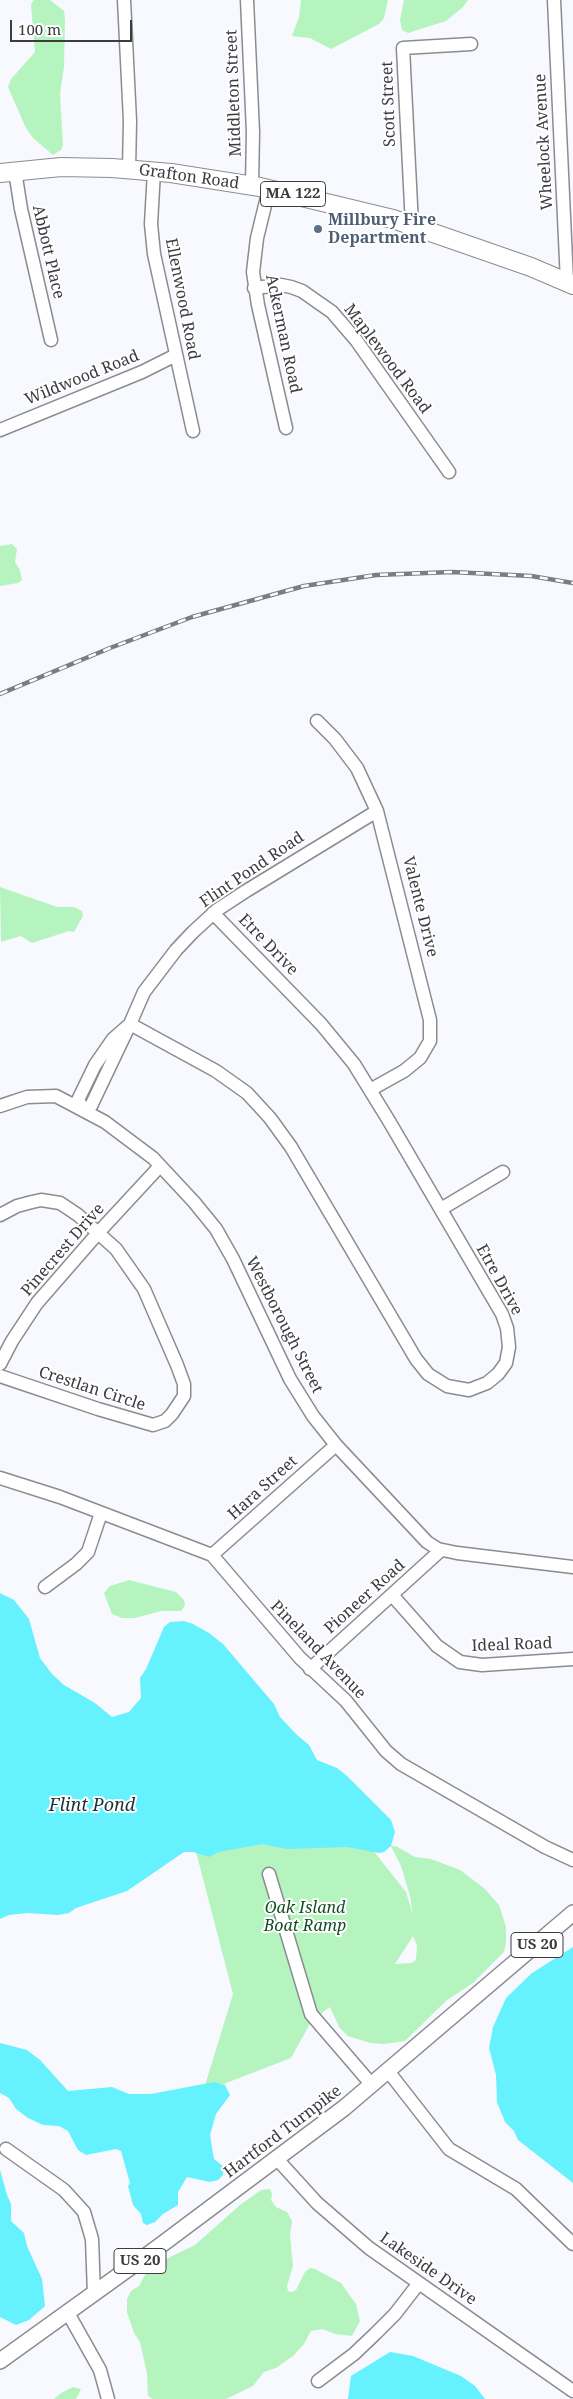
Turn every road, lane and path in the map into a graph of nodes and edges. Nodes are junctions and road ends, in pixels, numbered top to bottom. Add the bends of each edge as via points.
1 (124, 0) edge
2 (247, 0) edge
3 (554, 0) edge
4 (471, 44) dead end
5 (129, 169) junction
6 (154, 171) junction
7 (8, 172) edge
8 (252, 185) junction
9 (269, 189) junction
10 (412, 225) junction
11 (570, 283) edge
12 (254, 288) junction
13 (51, 340) dead end
14 (176, 355) junction
15 (286, 428) dead end
16 (0, 430) edge
17 (194, 431) dead end
18 (449, 472) dead end
19 (317, 721) dead end
20 (376, 811) junction
21 (213, 913) junction
22 (130, 1024) junction
23 (370, 1090) junction
24 (0, 1106) edge
25 (83, 1109) junction
26 (160, 1166) junction
27 (503, 1172) dead end
28 (441, 1209) junction
29 (0, 1215) edge
30 (98, 1233) junction
31 (0, 1364) edge
32 (0, 1376) edge
33 (336, 1445) junction
34 (0, 1478) edge
35 (101, 1513) junction
36 (441, 1550) junction
37 (212, 1556) junction
38 (573, 1568) edge
39 (45, 1587) dead end
40 (392, 1595) junction
41 (573, 1659) edge
42 (310, 1669) junction
43 (573, 1860) edge
44 (269, 1874) dead end
45 (573, 1912) edge
46 (388, 2071) junction
47 (372, 2086) junction
48 (6, 2149) dead end
49 (277, 2159) junction
50 (573, 2244) edge
51 (419, 2283) junction
52 (94, 2294) junction
53 (68, 2313) junction
54 (0, 2361) edge
55 (318, 2381) dead end
56 (573, 2391) edge
57 (108, 2399) edge

1 - 5 street
2 - 8 street, Middleton Street via 254,132
3 - 11 street, Wheelock Avenue
4 - 10 street, Scott Street via 403,48
5 - 6 highway, Grafton Road / MA 122
5 - 7 highway, Grafton Road / MA 122 via 61,167
6 - 8 highway, Grafton Road / MA 122
6 - 14 street, Ellenwood Road via 151,224 154,254
7 - 13 street, Abbott Place via 21,209
8 - 9 highway, Grafton Road / MA 122
9 - 10 highway, Grafton Road / MA 122
9 - 12 street, Ackerman Road via 257,238
10 - 11 highway, Grafton Road / MA 122
12 - 15 street, Ackerman Road
12 - 18 street, Maplewood Road via 291,287 332,312
14 - 16 street, Wildwood Road
14 - 17 street, Ellenwood Road
19 - 20 street, Valente Drive via 357,768
20 - 21 street, Flint Pond Road via 286,864
20 - 23 street, Valente Drive via 428,1005 432,1035 428,1046 414,1063
21 - 22 street, Flint Pond Road via 160,970 144,992
21 - 23 street, Etre Drive via 321,1024 354,1064
22 - 25 street, Flint Pond Road via 113,1039 95,1065 78,1100
22 - 28 street, Etre Drive via 216,1071 247,1093 261,1108 291,1148 416,1359 435,1380 469,1390 487,1383 503,1369 509,1338 502,1314
23 - 28 street, Etre Drive
24 - 25 street, Westborough Street via 27,1097 49,1096
25 - 26 street, Westborough Street via 131,1140
26 - 30 street, Pinecrest Drive
26 - 33 street, Westborough Street via 216,1229 290,1379
27 - 28 street
29 - 30 street, Crestlan Circle via 17,1206 41,1200 53,1201 72,1210
30 - 31 street, Pinecrest Drive via 32,1310
30 - 32 street, Crestlan Circle via 125,1259 144,1289 184,1384 182,1402 165,1421 153,1425
33 - 36 street, Westborough Street via 427,1542
33 - 37 street, Hara Street
34 - 35 street, Pineland Avenue
35 - 37 street, Pineland Avenue
35 - 39 street via 88,1552
36 - 38 street, Westborough Street
36 - 40 street, Pioneer Road
37 - 42 street, Pineland Avenue
40 - 41 street, Ideal Road via 437,1646 460,1662 482,1666
40 - 42 street, Pioneer Road
42 - 43 street, Pineland Avenue via 346,1701 386,1751 408,1769
44 - 47 street via 311,2014
45 - 46 main road, Hartford Turnpike / US 20
46 - 47 main road, Hartford Turnpike / US 20
46 - 50 street via 450,2148 516,2189
47 - 49 main road, Hartford Turnpike / US 20
48 - 52 street via 64,2190 84,2212 92,2239
49 - 51 street, Lakeside Drive via 340,2224
49 - 52 main road, Hartford Turnpike / US 20
51 - 55 street via 375,2334
51 - 56 street, Lakeside Drive
52 - 53 main road, Hartford Turnpike / US 20
53 - 54 main road, Hartford Turnpike / US 20
53 - 57 street via 100,2370

